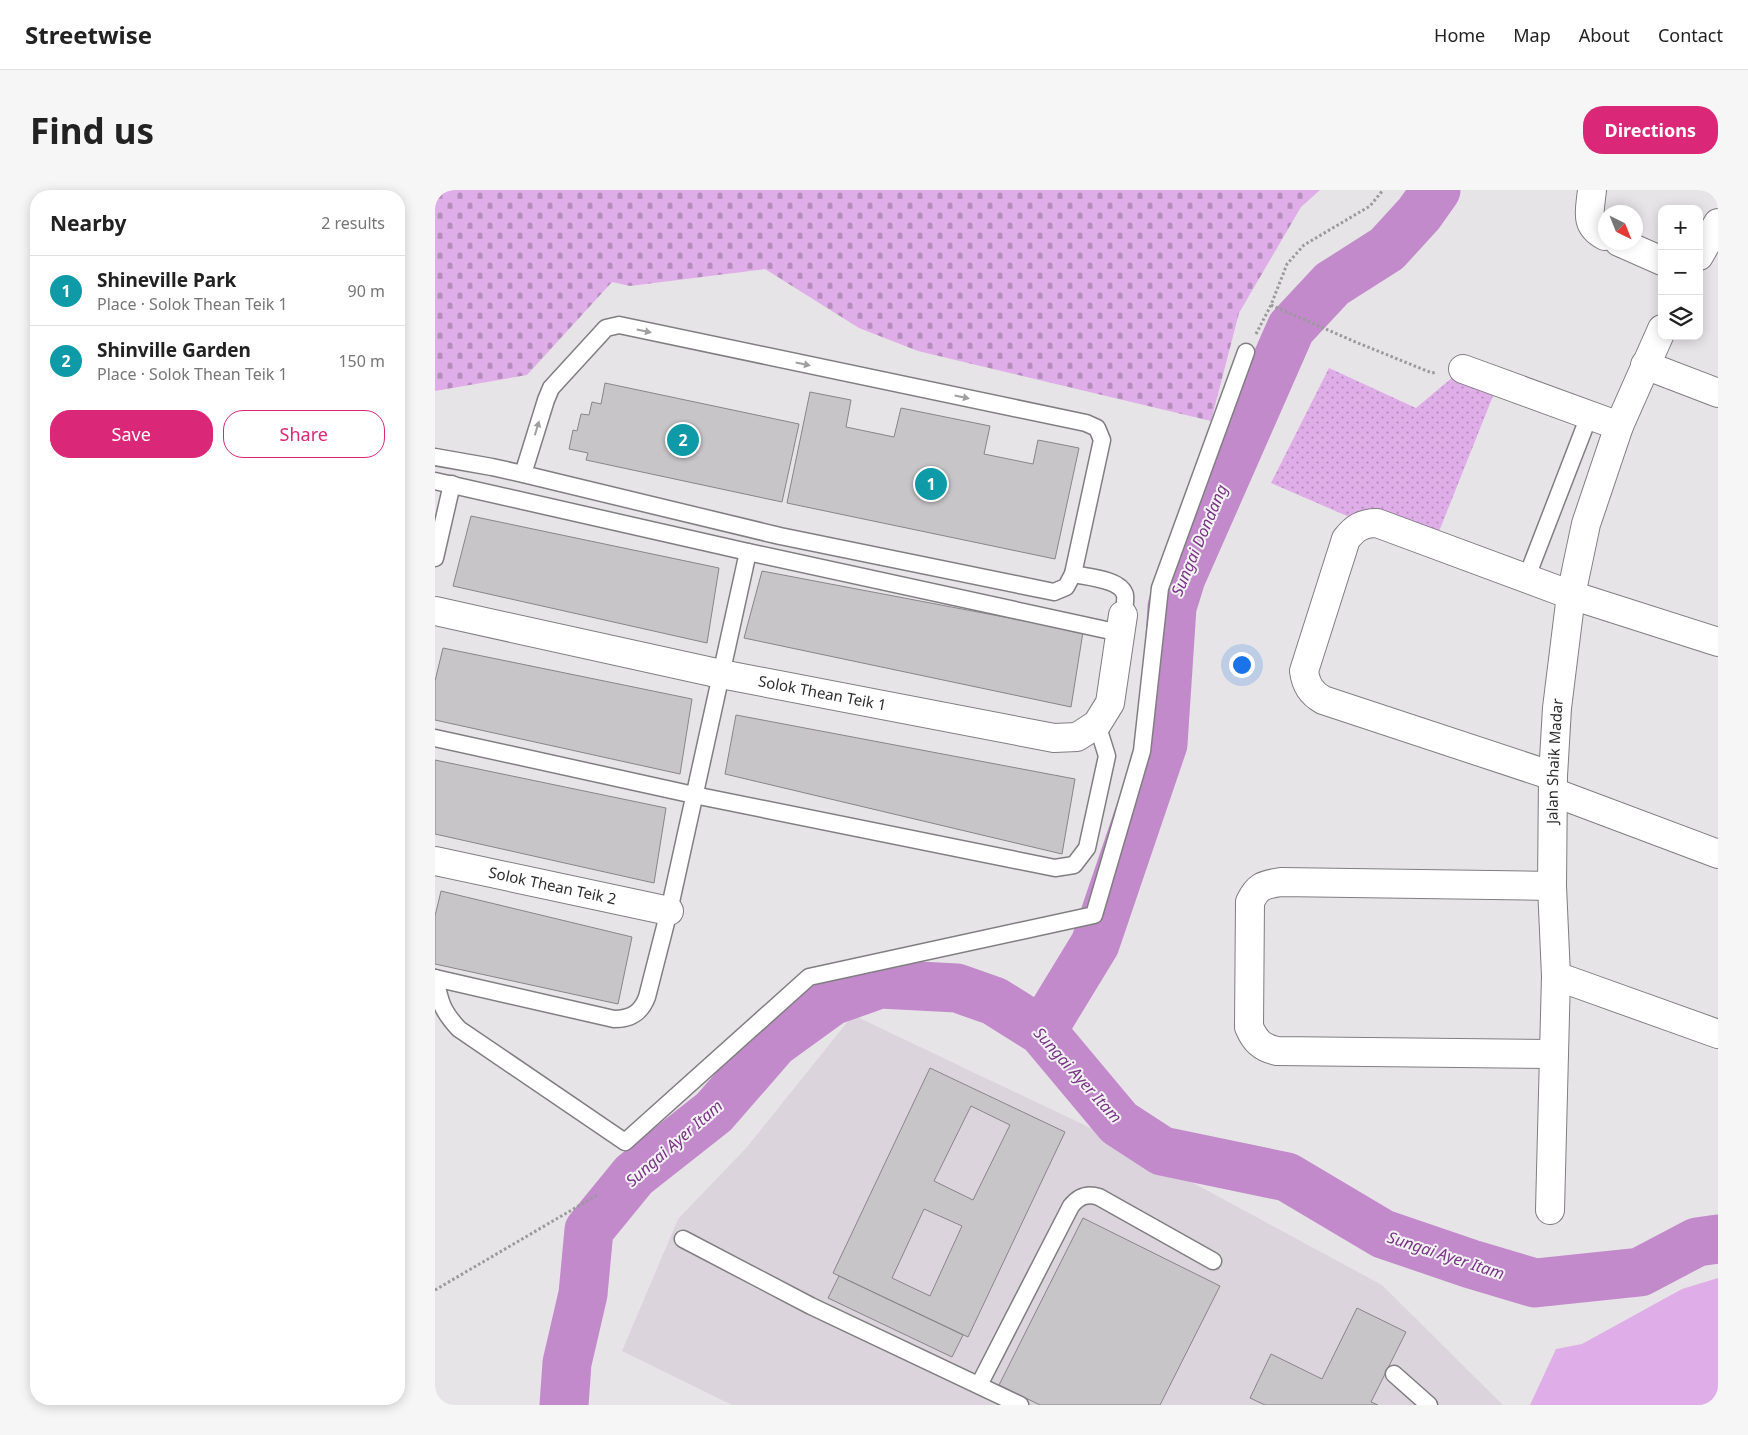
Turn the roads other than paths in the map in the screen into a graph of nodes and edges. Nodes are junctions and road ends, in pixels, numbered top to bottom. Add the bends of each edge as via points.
1 (1592, 190) edge
2 (1718, 222) edge
3 (1598, 233) edge
4 (1637, 250) edge
5 (1702, 250) edge
6 (1658, 259) edge
7 (1658, 337) edge
8 (1246, 352) road end
9 (1645, 365) junction
10 (1463, 369) road end
11 (1718, 393) edge
12 (1589, 416) junction
13 (1619, 426) junction
14 (435, 456) edge
15 (523, 474) junction
16 (435, 481) edge
17 (452, 484) junction
18 (748, 552) junction
19 (435, 558) edge
20 (1073, 574) junction
21 (1527, 579) junction
22 (1571, 595) junction
23 (435, 611) edge
24 (1121, 624) junction
25 (1718, 642) edge
26 (721, 674) junction
27 (1097, 724) junction
28 (435, 738) edge
29 (1553, 784) junction
30 (694, 795) junction
31 (1718, 854) edge
32 (435, 861) edge
33 (1552, 886) junction
34 (669, 911) junction
35 (1556, 976) junction
36 (435, 978) edge
37 (1718, 1034) edge
38 (1554, 1054) junction
39 (1550, 1210) dead end
40 (683, 1239) dead end
41 (1213, 1261) dead end
42 (1394, 1374) dead end
43 (979, 1385) junction
44 (1021, 1405) edge
45 (1429, 1405) edge

1 - 3 street via 1589,218
2 - 5 street
4 - 6 street
7 - 9 street, Jalan Shaik Madar
8 - 36 lane via 1160,588 1142,751 1094,915 809,978 625,1142 459,1029 439,1001
9 - 11 street
9 - 13 street, Jalan Shaik Madar
10 - 12 street
12 - 13 street
12 - 21 lane
13 - 22 street, Jalan Shaik Madar via 1586,524
14 - 15 lane
15 - 20 lane via 780,536 1054,592 1066,587
15 -> 20 lane via 551,388 607,328 619,325 1086,423 1097,428 1102,440
16 - 17 lane
17 - 18 lane
17 - 19 lane
18 - 24 lane
18 - 26 lane
20 - 24 lane via 1115,583 1122,588 1125,596
21 - 22 street
21 - 29 street via 1377,523 1365,523 1346,539 1303,671 1313,694 1323,700
22 - 25 street
22 - 29 street, Jalan Shaik Madar via 1557,708
23 - 26 street, Solok Thean Teik 1
24 - 27 street, Solok Thean Teik 1 via 1110,703
26 - 27 street, Solok Thean Teik 1 via 1054,738 1077,737
26 - 30 lane
27 - 30 lane via 1107,756 1087,848 1074,865 1055,868
28 - 30 lane
29 - 31 street
29 - 33 street, Jalan Shaik Madar
30 - 34 lane
32 - 34 street, Solok Thean Teik 2
33 - 35 street, Jalan Shaik Madar
33 - 38 street via 1281,882 1263,885 1250,902 1249,1027 1259,1044 1277,1051
34 - 36 lane via 643,1007 625,1019
35 - 37 street
35 - 38 street, Jalan Shaik Madar
38 - 39 street, Jalan Shaik Madar
40 - 43 lane via 811,1306
41 - 43 lane via 1099,1197 1091,1195 1076,1199
42 - 45 lane
43 - 44 lane

